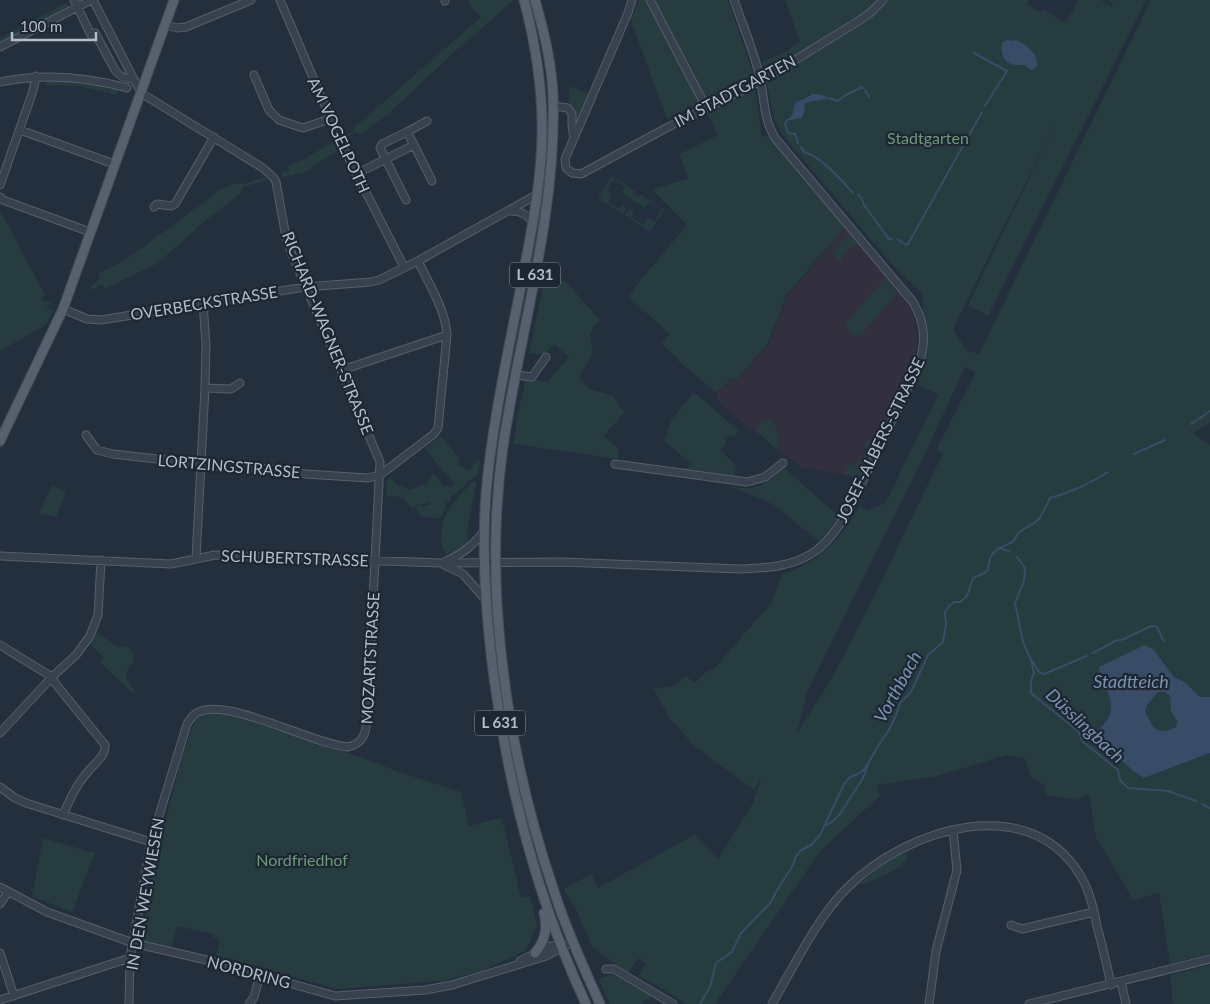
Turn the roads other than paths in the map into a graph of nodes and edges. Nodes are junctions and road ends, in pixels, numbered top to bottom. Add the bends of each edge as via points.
1 (92, 0) edge
2 (174, 0) edge
3 (251, 0) edge
4 (280, 0) edge
5 (524, 0) edge
6 (534, 0) edge
7 (632, 0) edge
8 (650, 0) edge
9 (734, 0) edge
10 (883, 0) edge
11 (77, 6) edge
12 (166, 25) junction
13 (0, 47) edge
14 (254, 75) dead end
15 (36, 76) junction
16 (133, 79) junction
17 (761, 81) junction
18 (0, 82) edge
19 (127, 88) dead end
20 (140, 93) junction
21 (553, 106) junction
22 (706, 107) junction
23 (330, 119) junction
24 (427, 121) dead end
25 (20, 130) junction
26 (407, 132) junction
27 (214, 138) junction
28 (574, 138) junction
29 (414, 145) junction
30 (385, 159) junction
31 (114, 164) junction
32 (356, 174) junction
33 (432, 181) dead end
34 (0, 185) edge
35 (538, 194) junction
36 (0, 197) edge
37 (406, 200) dead end
38 (154, 207) dead end
39 (510, 211) junction
40 (533, 222) junction
41 (90, 232) junction
42 (418, 261) junction
43 (404, 267) junction
44 (305, 287) junction
45 (203, 303) junction
46 (63, 309) junction
47 (447, 335) junction
48 (546, 357) dead end
49 (342, 370) junction
50 (515, 375) junction
51 (240, 383) dead end
52 (205, 388) junction
53 (86, 435) dead end
54 (0, 441) edge
55 (783, 463) dead end
56 (616, 464) dead end
57 (201, 465) junction
58 (380, 475) junction
59 (484, 531) junction
60 (0, 556) edge
61 (196, 558) junction
62 (102, 560) junction
63 (375, 561) junction
64 (442, 563) junction
65 (484, 563) junction
66 (495, 563) junction
67 (485, 599) junction
68 (0, 644) edge
69 (52, 677) junction
70 (206, 710) joint
71 (0, 733) edge
72 (0, 787) edge
73 (64, 815) junction
74 (953, 830) junction
75 (151, 842) junction
76 (0, 887) edge
77 (8, 892) junction
78 (545, 901) junction
79 (0, 904) edge
80 (1094, 912) junction
81 (1011, 925) dead end
82 (573, 942) junction
83 (133, 943) junction
84 (562, 946) junction
85 (0, 953) edge
86 (534, 953) junction
87 (130, 958) junction
88 (1210, 959) edge
89 (508, 968) junction
90 (606, 968) dead end
91 (260, 975) junction
92 (1121, 982) junction
93 (1111, 985) junction
94 (364, 995) junction
95 (14, 996) junction
96 (4, 1001) edge
97 (129, 1004) edge
98 (249, 1004) edge
99 (364, 1004) edge
100 (586, 1004) edge
101 (600, 1004) edge
102 (673, 1004) edge
103 (772, 1004) edge
104 (929, 1004) edge
105 (1029, 1004) edge
106 (1126, 1004) edge

1 - 11 street
1 - 16 street
2 - 12 main road
3 - 12 street via 186,27
4 - 23 street, AM VOGELPOTH
5 - 35 main road, L 631 via 541,93
6 - 21 main road, L 631 via 546,44
7 - 28 street
8 - 22 street
9 - 17 street, JOSEF-ALBERS-STRASSE
10 - 17 street, IM STADTGARTEN via 858,22
11 - 13 street
11 - 16 street via 91,35 95,33 119,75
12 - 20 main road
14 - 23 street via 269,110 279,120 303,128
15 - 18 street
15 - 19 street via 74,77
15 - 25 street
16 - 20 street
17 - 22 street, IM STADTGARTEN
17 - 66 street, JOSEF-ALBERS-STRASSE via 765,116 775,138 914,302 924,333 918,367 842,524 815,551 769,568
20 - 27 street, RICHARD-WAGNER-STRASSE
20 - 31 main road
21 - 28 street via 568,108 572,112
21 - 50 main road, L 631 via 548,202
22 - 28 street, IM STADTGARTEN via 581,174 569,171 565,163
23 - 32 street, AM VOGELPOTH
24 - 26 street
25 - 31 street
25 - 34 street
26 - 29 street
26 - 30 street via 381,145
27 - 38 street via 175,204 157,204
27 - 44 street, RICHARD-WAGNER-STRASSE via 274,177 286,237
29 - 30 street
29 - 33 street
30 - 32 street
30 - 37 street
31 - 41 main road
32 - 43 street, AM VOGELPOTH
35 - 39 street, OVERBECKSTRASSE
35 - 40 main road, L 631
36 - 41 street
39 - 40 street via 520,211
39 - 42 street, OVERBECKSTRASSE
40 - 59 main road, L 631 via 496,421
41 - 46 main road
42 - 43 street, OVERBECKSTRASSE
42 - 47 street via 443,311
43 - 44 street, OVERBECKSTRASSE via 371,282
44 - 45 street, OVERBECKSTRASSE
44 - 49 street, RICHARD-WAGNER-STRASSE
45 - 46 street, OVERBECKSTRASSE via 101,320 87,319
45 - 52 street
46 - 54 main road
47 - 49 street
47 - 58 street via 437,432
48 - 50 street via 532,377
49 - 58 street, RICHARD-WAGNER-STRASSE via 380,462
50 - 66 main road, L 631 via 496,504
51 - 52 street via 231,389
52 - 57 street
53 - 57 street, LORTZINGSTRASSE via 97,450
55 - 56 street via 765,476 747,482
57 - 58 street, LORTZINGSTRASSE via 330,476 368,478
57 - 61 street
58 - 63 street, RICHARD-WAGNER-STRASSE
59 - 64 street, SCHUBERTSTRASSE via 472,547
59 - 65 main road, L 631
60 - 62 street, SCHUBERTSTRASSE
61 - 62 street, SCHUBERTSTRASSE via 171,564
61 - 63 street, SCHUBERTSTRASSE via 215,554
62 - 69 street via 99,608 94,628 76,655
63 - 64 street, SCHUBERTSTRASSE
63 - 70 street, MOZARTSTRASSE via 366,730 358,744 341,746 232,711
64 - 65 street, SCHUBERTSTRASSE
64 - 67 street, SCHUBERTSTRASSE via 462,574
65 - 66 street, JOSEF-ALBERS-STRASSE
65 - 67 main road, L 631
66 - 82 main road, L 631 via 502,656 516,748 534,825
67 - 78 main road, L 631 via 506,751 523,829
68 - 69 street
69 - 71 street
69 - 73 street via 106,748 74,790
70 - 75 street, IN DEN WEYWIESEN via 191,717 187,724
72 - 73 street via 26,803
73 - 75 street
74 - 80 street via 1009,826 1048,840 1084,881
74 - 103 street via 895,852 846,889 832,905
74 - 104 street via 957,870 936,951
75 - 83 street, IN DEN WEYWIESEN
76 - 77 street, NORDRING
77 - 79 street
77 - 83 street, NORDRING via 47,912
78 - 84 main road, L 631
78 - 86 main road via 542,908 546,931 543,942
80 - 81 street via 1022,929
80 - 93 street
82 - 84 street, NORDRING
82 - 101 main road, L 631
83 - 87 street, IN DEN WEYWIESEN
83 - 91 street, NORDRING
84 - 86 street, NORDRING via 550,946
84 - 89 street, NORDRING via 546,956
84 - 100 main road, L 631
85 - 95 street
86 - 89 street, NORDRING
87 - 95 street
87 - 97 street, IN DEN WEYWIESEN
88 - 92 street
89 - 94 street, NORDRING via 452,985
90 - 102 street
91 - 94 street, NORDRING via 335,996
91 - 98 street
92 - 93 street
92 - 106 street
93 - 105 street
94 - 99 street
95 - 96 street

